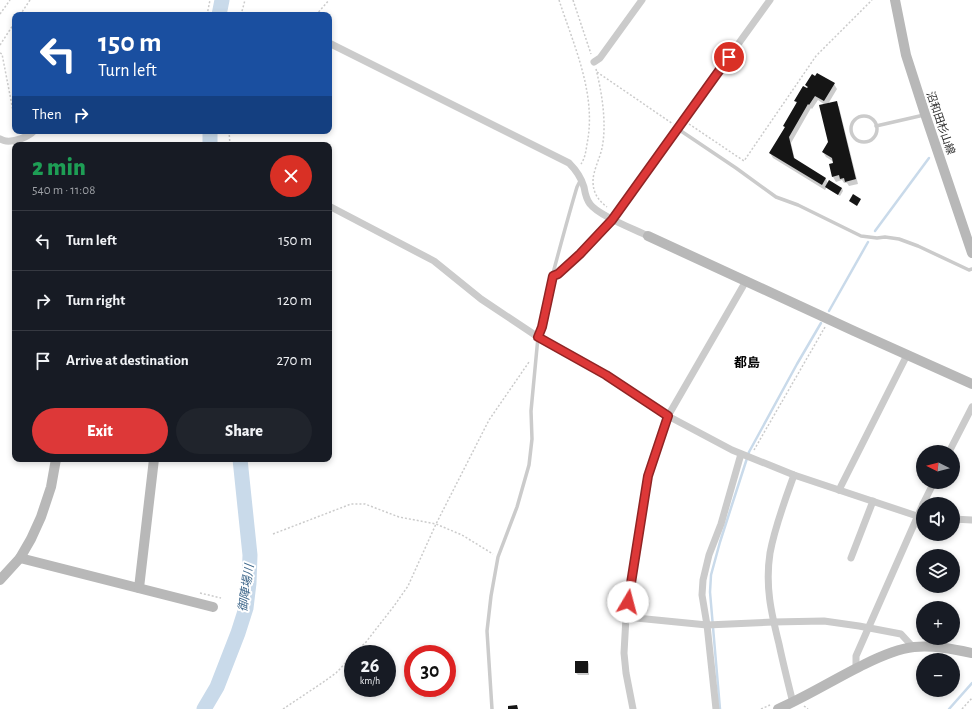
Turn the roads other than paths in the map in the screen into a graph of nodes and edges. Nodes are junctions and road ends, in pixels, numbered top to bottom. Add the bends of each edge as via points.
1 (642, 0) edge
2 (770, 0) edge
3 (895, 0) edge
4 (332, 44) edge
5 (594, 62) road end
6 (925, 114) junction
7 (876, 126) junction
8 (678, 129) junction
9 (32, 134) edge
10 (0, 139) edge
11 (581, 178) junction
12 (332, 208) edge
13 (614, 217) junction
14 (648, 236) joint
15 (972, 253) edge
16 (972, 269) edge
17 (553, 276) junction
18 (746, 281) junction
19 (538, 337) junction
20 (907, 355) junction
21 (972, 384) edge
22 (972, 407) edge
23 (668, 416) junction
24 (953, 445) edge
25 (741, 454) junction
26 (55, 462) edge
27 (154, 462) edge
28 (794, 475) junction
29 (839, 490) junction
30 (872, 502) junction
31 (916, 515) edge
32 (960, 519) edge
33 (972, 520) edge
34 (916, 525) edge
35 (20, 558) junction
36 (851, 558) dead end
37 (0, 580) edge
38 (139, 588) junction
39 (213, 607) dead end
40 (626, 617) junction
41 (774, 622) junction
42 (707, 625) junction
43 (868, 628) junction
44 (913, 648) junction
45 (972, 653) edge
46 (856, 668) junction
47 (790, 706) edge
48 (492, 709) edge
49 (633, 709) edge
50 (716, 709) edge
51 (778, 709) edge

1 - 5 street via 600,58
2 - 8 street
3 - 6 street, 沼和田杉山線 via 906,55
4 - 11 street via 569,163
6 - 7 lane
6 - 15 street, 沼和田杉山線
7 - 7 lane via 876,134 870,141 858,141 852,134 852,126 860,118 868,117
8 - 13 street
8 - 16 lane via 776,197 861,236 899,239 969,270
9 - 10 street via 19,140
11 - 13 street via 591,205 596,210
11 - 17 lane
12 - 19 street via 434,261 481,299
13 - 14 street
13 - 17 lane via 574,259
14 - 18 street
17 - 19 lane
18 - 20 street
18 - 23 street
19 - 23 street via 606,375
19 - 48 lane via 529,466 498,557 491,596 487,632
20 - 21 street
20 - 29 street
22 - 24 street
23 - 25 street
23 - 40 street via 648,476
25 - 28 street
25 - 42 street via 721,524 709,555 704,580 702,595
26 - 35 street via 51,487 41,517
27 - 38 street
28 - 29 street
28 - 41 street via 770,554 769,598
29 - 30 street
30 - 31 street
30 - 36 street
32 - 33 street
34 - 43 street
35 - 37 street
35 - 38 street
38 - 39 street
40 - 42 street
40 - 49 street via 624,653
41 - 42 street
41 - 43 street via 824,621
41 - 47 street
42 - 50 street
43 - 44 street via 901,634
43 - 46 street via 856,656
44 - 45 street via 953,649
44 - 46 street via 885,655
46 - 47 street
47 - 51 street

